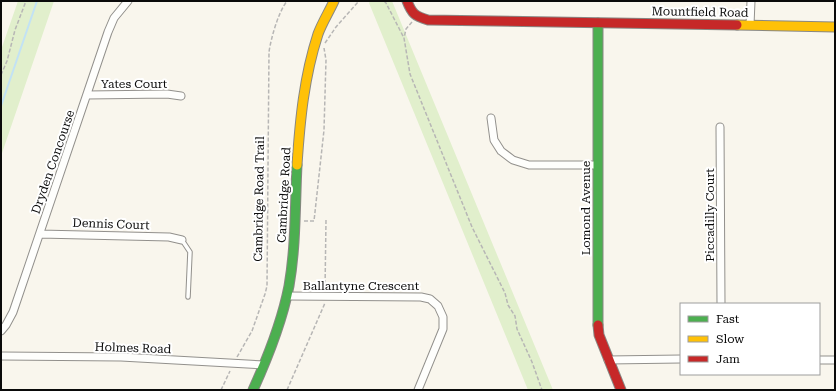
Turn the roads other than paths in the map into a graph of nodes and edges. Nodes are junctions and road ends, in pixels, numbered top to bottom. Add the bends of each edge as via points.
1 (128, 1) edge
2 (334, 1) edge
3 (406, 1) edge
4 (751, 1) edge
5 (598, 23) junction
6 (750, 25) junction
7 (835, 27) edge
8 (87, 95) junction
9 (181, 96) dead end
10 (491, 118) dead end
11 (720, 127) dead end
12 (598, 165) junction
13 (40, 234) junction
14 (182, 240) joint
15 (287, 296) junction
16 (188, 297) dead end
17 (721, 303) edge
18 (1, 331) edge
19 (1, 356) edge
20 (680, 359) edge
21 (608, 360) junction
22 (820, 360) edge
23 (835, 360) edge
24 (264, 365) junction
25 (253, 390) edge
26 (418, 390) edge
27 (621, 390) edge

1 - 8 street, Dryden Concourse via 111,24
2 - 15 street, Cambridge Road via 316,42 303,96 291,272
3 - 5 street, Mountfield Road via 413,14 428,20
4 - 6 street
5 - 6 street, Mountfield Road
5 - 12 street, Lomond Avenue
6 - 7 street, Mountfield Road
8 - 9 street, Yates Court
8 - 13 street, Dryden Concourse
10 - 12 street via 494,140 501,151 513,160 529,165
11 - 17 street, Piccadilly Court
12 - 21 street, Lomond Avenue via 598,321 599,335
13 - 14 street, Dennis Court via 169,237
13 - 18 street, Dryden Concourse via 13,312
14 - 16 lane via 190,252
15 - 24 street, Cambridge Road
15 - 26 street, Ballantyne Crescent via 430,299 438,306 443,316 443,329
19 - 24 street, Holmes Road via 121,357
20 - 21 street
21 - 27 street, Lomond Avenue
22 - 23 street
24 - 25 street, Cambridge Road

